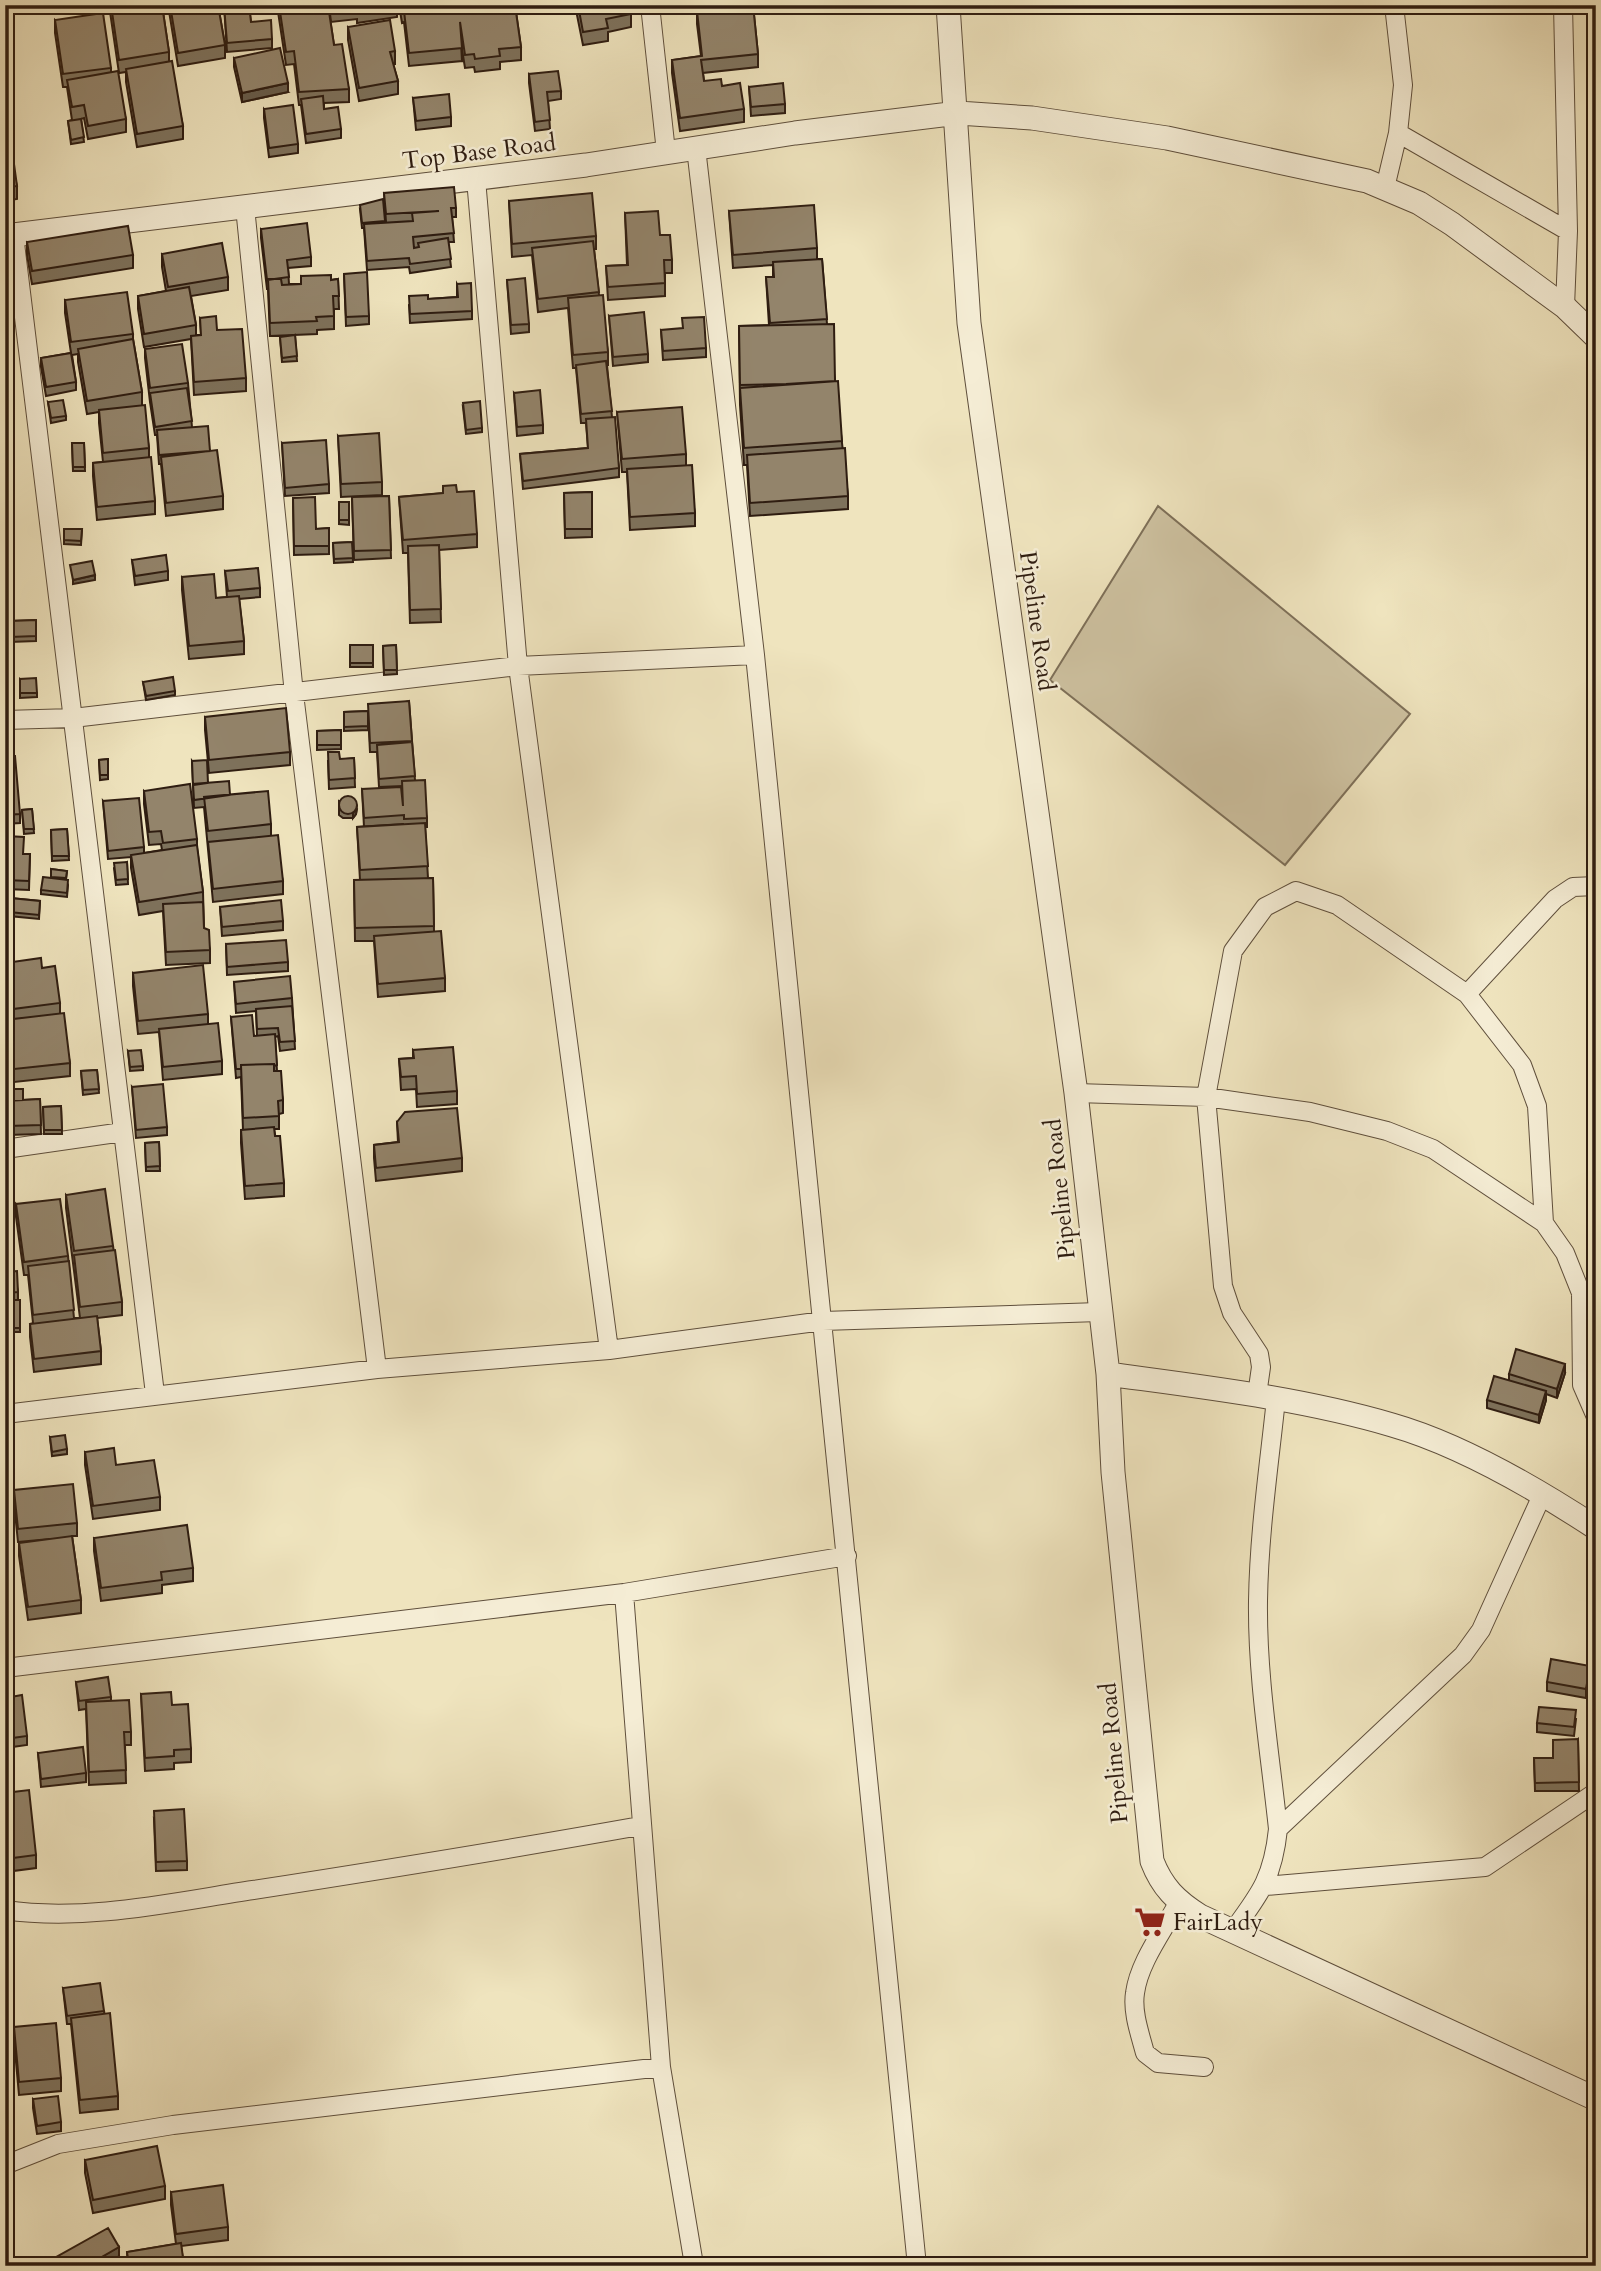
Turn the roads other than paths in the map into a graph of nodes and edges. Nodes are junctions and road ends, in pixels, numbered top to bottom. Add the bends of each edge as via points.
1 (650, 5) edge
2 (948, 5) edge
3 (1394, 5) edge
4 (1563, 5) edge
5 (958, 113) junction
6 (1398, 133) junction
7 (696, 148) junction
8 (666, 152) junction
9 (477, 179) junction
10 (1385, 188) junction
11 (245, 207) junction
12 (1568, 231) junction
13 (10, 236) edge
14 (1565, 307) junction
15 (1596, 337) edge
16 (755, 655) junction
17 (518, 666) junction
18 (294, 694) junction
19 (73, 718) junction
20 (5, 720) edge
21 (1596, 886) edge
22 (1467, 994) junction
23 (1076, 1093) junction
24 (1206, 1097) junction
25 (123, 1132) junction
26 (5, 1149) edge
27 (1544, 1223) junction
28 (1100, 1312) junction
29 (823, 1321) junction
30 (609, 1350) junction
31 (377, 1369) junction
32 (1108, 1374) junction
33 (155, 1394) junction
34 (1266, 1397) junction
35 (5, 1414) edge
36 (1596, 1417) edge
37 (1543, 1493) junction
38 (1596, 1528) edge
39 (847, 1556) junction
40 (624, 1593) junction
41 (5, 1668) edge
42 (1596, 1792) edge
43 (640, 1826) junction
44 (1278, 1829) junction
45 (1266, 1886) junction
46 (1178, 1903) junction
47 (5, 1910) edge
48 (1232, 1932) junction
49 (661, 2067) junction
50 (1204, 2067) dead end
51 (1596, 2099) edge
52 (5, 2165) edge
53 (693, 2259) dead end
54 (917, 2266) edge

1 - 8 street
2 - 5 street, Pipeline Road
3 - 6 street via 1403,85
4 - 12 street
5 - 7 street, Top Base Road
5 - 10 street, Top Base Road via 1032,118 1167,138
5 - 23 street, Pipeline Road via 969,323
6 - 10 street
6 - 12 street
7 - 8 street, Top Base Road
7 - 16 street
8 - 9 street, Top Base Road
9 - 11 street, Top Base Road
9 - 17 street
10 - 14 street, Top Base Road via 1452,223
11 - 13 street, Top Base Road
11 - 18 street
12 - 14 street
13 - 19 street
14 - 15 street, Top Base Road
16 - 17 street
16 - 29 street
17 - 18 street
17 - 30 street
18 - 19 street
18 - 31 street
19 - 20 street
19 - 25 street
21 - 22 street via 1573,887 1555,898
22 - 24 street via 1337,905 1296,891 1265,907 1233,951
22 - 27 street via 1522,1065 1537,1107
23 - 24 street
23 - 28 street, Pipeline Road
24 - 27 street via 1310,1112 1387,1131 1433,1149
24 - 34 street via 1223,1286 1231,1313 1259,1354
25 - 26 street
25 - 33 street
27 - 36 street via 1565,1253 1581,1293 1582,1385
28 - 29 street
28 - 32 street, Pipeline Road
29 - 30 street
29 - 39 street
30 - 31 street
31 - 33 street
32 - 34 street
32 - 46 street, Pipeline Road via 1149,1847 1160,1881
33 - 35 street
34 - 37 street via 1391,1424
34 - 44 street via 1259,1648
37 - 38 street
37 - 44 street via 1481,1630 1463,1656
39 - 40 street
39 - 54 street
40 - 41 street
40 - 43 street
42 - 45 street via 1485,1867
43 - 47 street via 159,1904 42,1915
43 - 49 street
44 - 45 street
45 - 48 street
46 - 48 street, Pipeline Road
46 - 50 street via 1140,1975 1136,2016 1144,2053 1158,2063
48 - 51 street, Pipeline Road
49 - 52 street via 173,2125 58,2144
49 - 53 street

